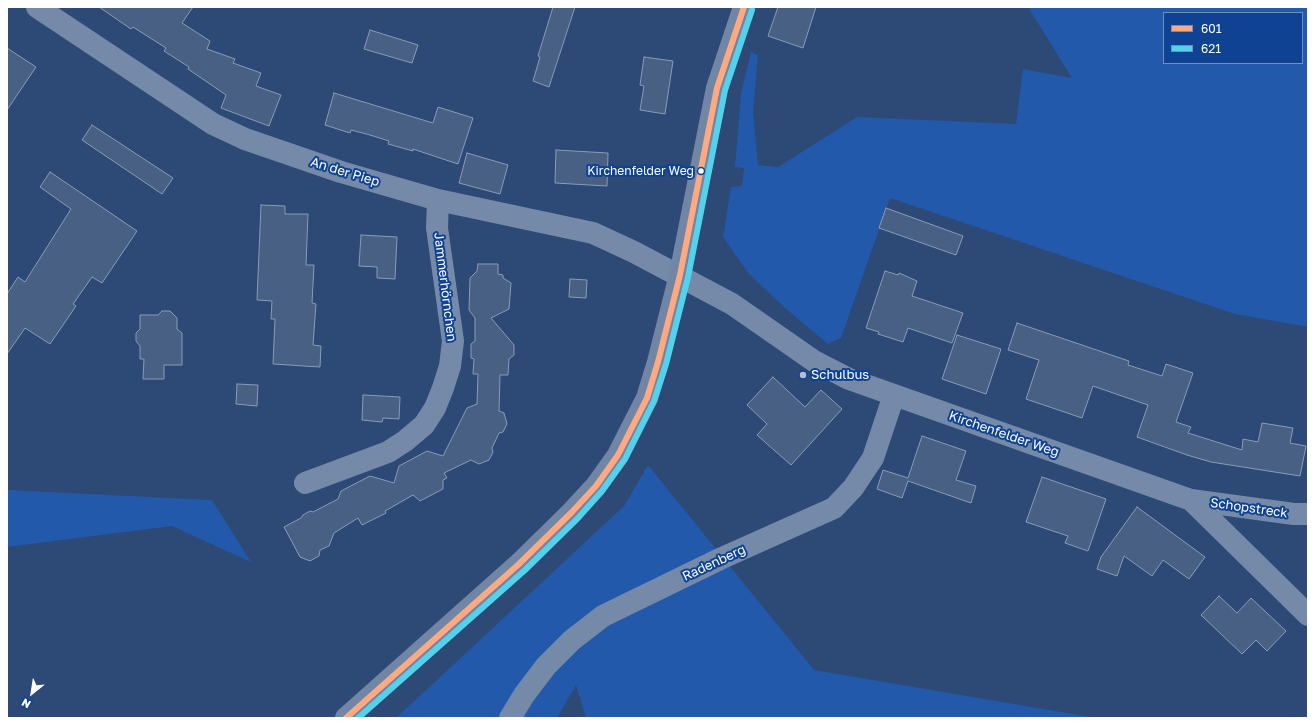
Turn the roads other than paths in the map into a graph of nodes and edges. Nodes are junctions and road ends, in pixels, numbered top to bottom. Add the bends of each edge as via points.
1 (37, 7) edge
2 (744, 7) edge
3 (438, 200) junction
4 (680, 275) junction
5 (894, 395) junction
6 (305, 483) dead end
7 (1191, 500) junction
8 (1308, 514) edge
9 (1308, 615) edge
10 (346, 718) edge
11 (510, 718) edge

1 - 3 street, An der Piep via 223,129 287,154
2 - 4 main road via 717,88
3 - 4 street, An der Piep via 593,234
3 - 6 street, Jammerhörnchen via 437,228 453,341 450,366 435,408 424,425 388,452
4 - 5 street, Kirchenfelder Weg via 732,304 814,361 849,379
4 - 10 main road via 647,398 618,455 596,486 519,564
5 - 7 street, Kirchenfelder Weg
5 - 11 street, Radenberg via 873,458 853,488 834,508 602,616 572,640 546,666
7 - 8 street, Schopstreck
7 - 9 street, Kirchenfelder Weg

